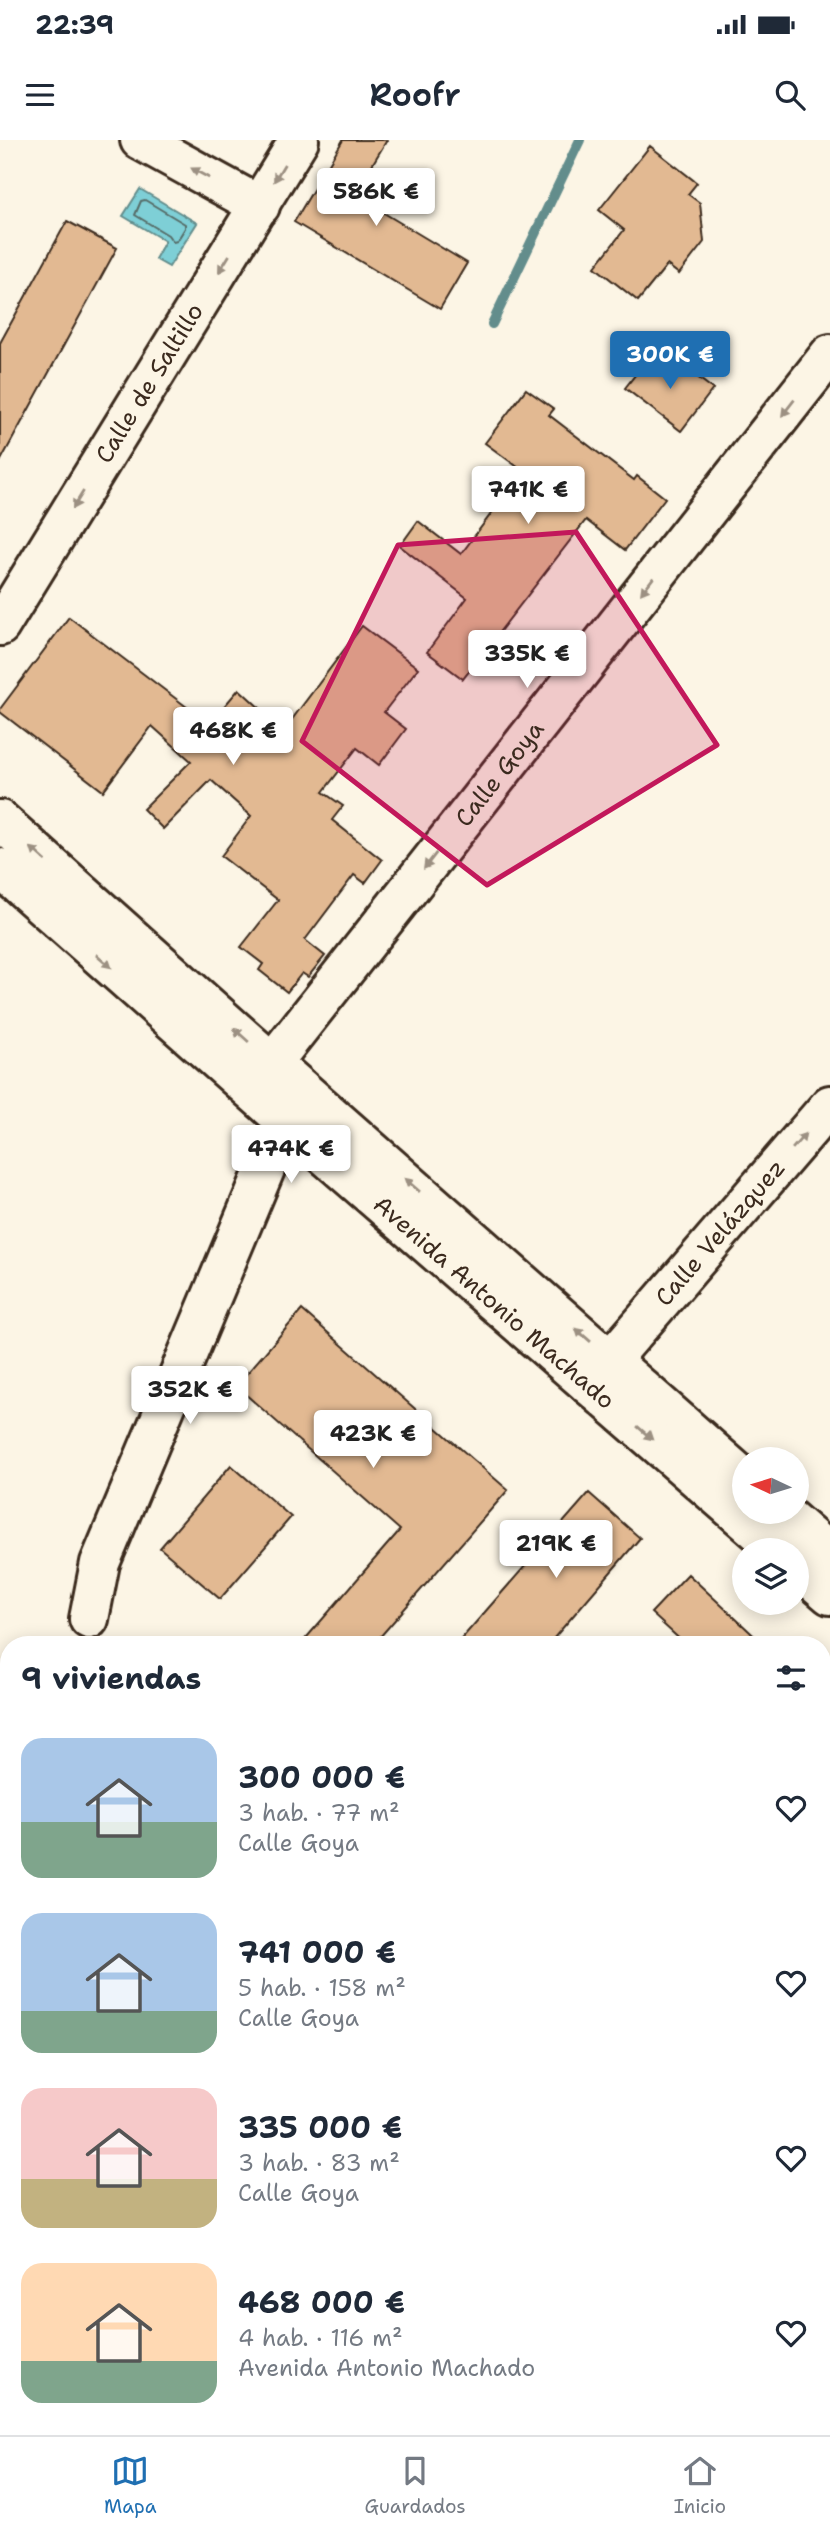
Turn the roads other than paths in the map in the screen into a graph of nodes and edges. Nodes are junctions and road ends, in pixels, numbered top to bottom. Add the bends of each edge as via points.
1 (140, 140) edge
2 (299, 140) edge
3 (260, 206) junction
4 (830, 354) edge
5 (0, 626) edge
6 (0, 820) edge
7 (0, 868) edge
8 (65, 902) junction
9 (272, 1063) junction
10 (830, 1105) edge
11 (290, 1125) junction
12 (600, 1372) junction
13 (732, 1469) edge
14 (796, 1524) edge
15 (767, 1538) edge
16 (830, 1554) edge
17 (809, 1577) edge
18 (830, 1595) edge
19 (89, 1619) dead end

3 -> 1 street
2 -> 3 street, Calle de Saltillo
3 -> 5 street, Calle de Saltillo
4 -> 9 street, Calle Goya
8 -> 6 street
7 - 8 street
9 -> 8 street, Avenida Antonio Machado
8 -> 11 street, Avenida Antonio Machado
12 -> 9 street, Avenida Antonio Machado
12 -> 10 street, Calle Velázquez
11 - 12 street, Avenida Antonio Machado
11 - 19 street via 276,1143 100,1563
12 - 13 street, Avenida Antonio Machado
12 -> 15 street, Avenida Antonio Machado
14 - 16 street
17 - 18 street

